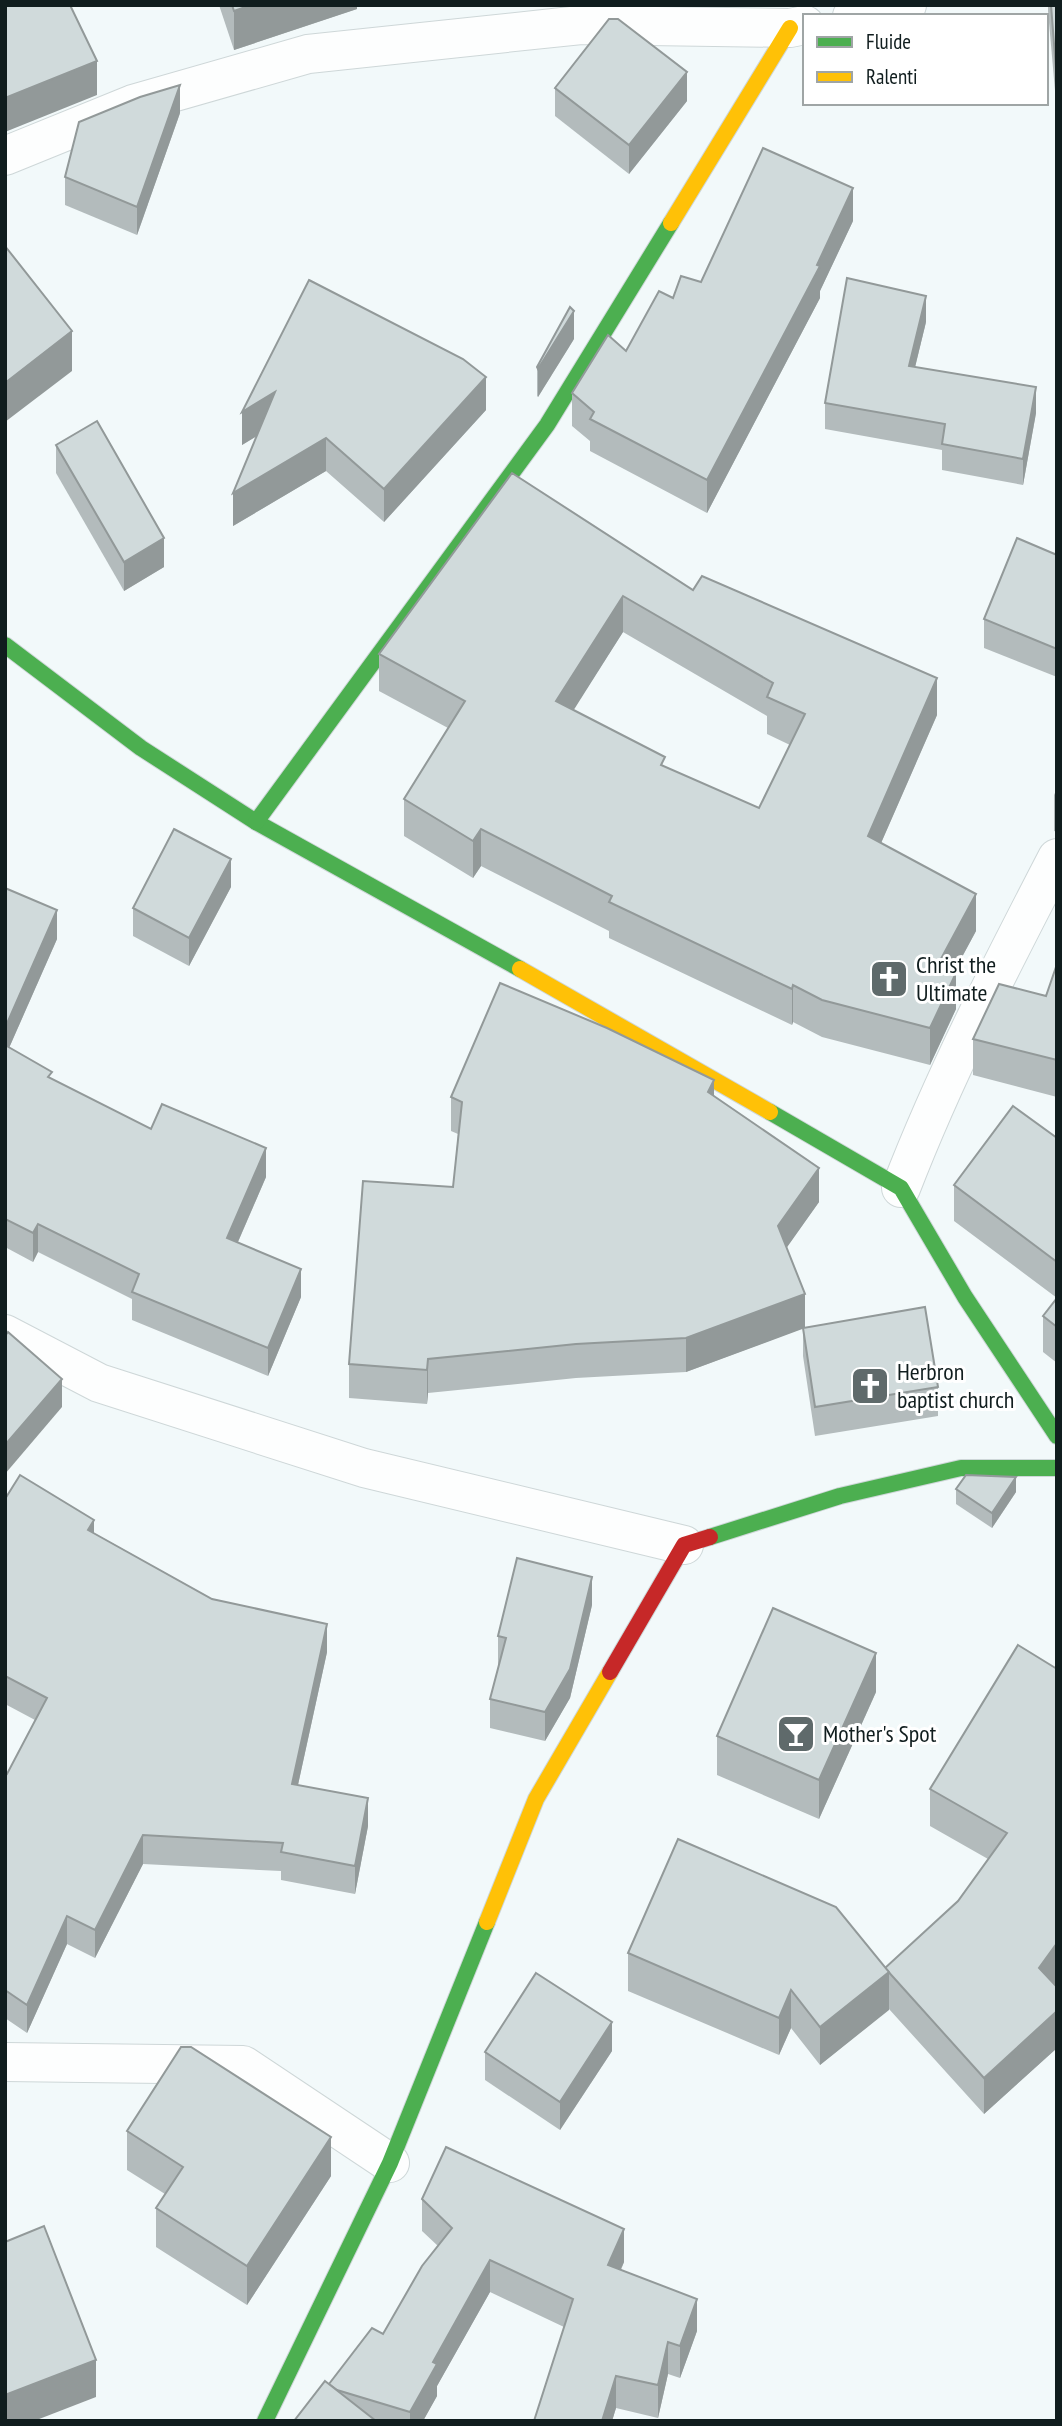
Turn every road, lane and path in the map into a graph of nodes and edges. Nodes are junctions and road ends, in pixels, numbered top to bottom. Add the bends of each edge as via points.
1 (907, 5) edge
2 (862, 14) edge
3 (798, 26) edge
4 (5, 156) edge
5 (5, 645) edge
6 (256, 822) junction
7 (1057, 858) edge
8 (901, 1188) junction
9 (5, 1334) edge
10 (1057, 1436) edge
11 (1057, 1468) edge
12 (684, 1545) junction
13 (5, 2062) edge
14 (390, 2163) junction
15 (265, 2421) edge

1 - 2 street
3 - 4 street via 581,25 308,54 133,104
3 - 6 street via 547,425
5 - 6 street via 141,748
6 - 8 street
7 - 8 street via 976,1016
8 - 10 street via 965,1297
9 - 12 street via 99,1383 364,1468
11 - 12 street via 961,1468 840,1496
12 - 14 street via 536,1799
13 - 14 street via 243,2065
14 - 15 street

